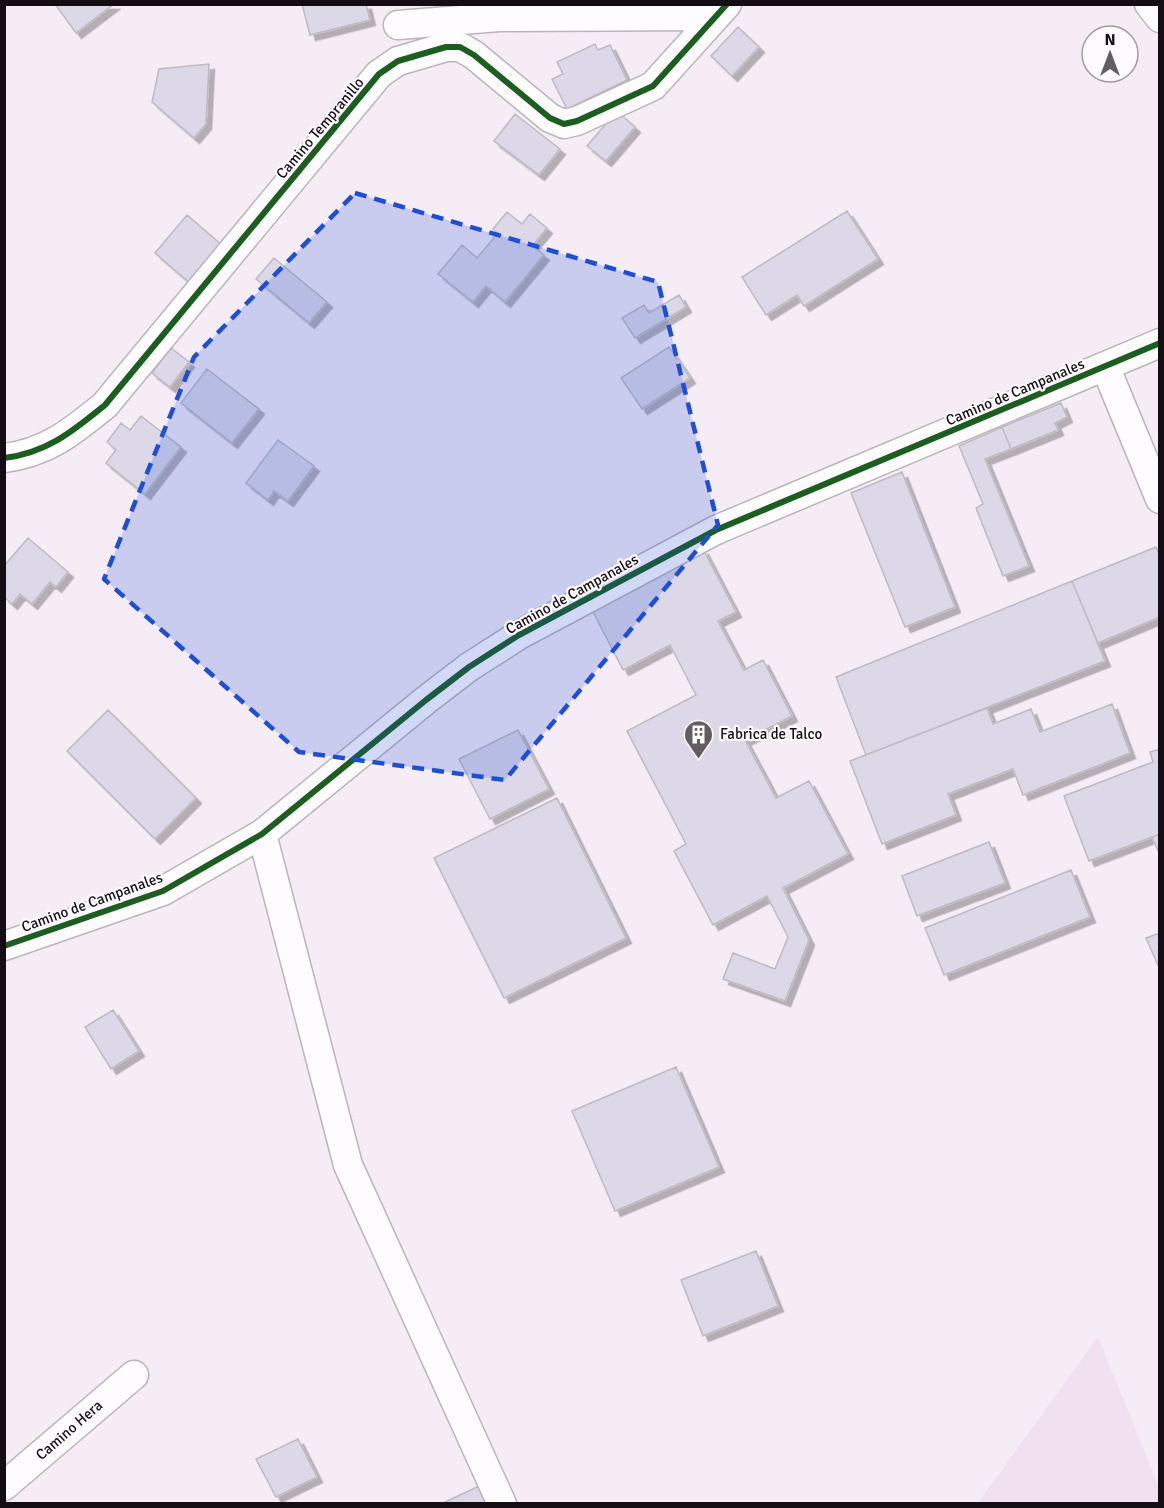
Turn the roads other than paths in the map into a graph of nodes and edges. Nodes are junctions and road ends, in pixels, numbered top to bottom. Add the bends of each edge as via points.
1 (1149, 4) edge
2 (721, 10) edge
3 (1160, 18) edge
4 (398, 25) dead end
5 (1160, 343) edge
6 (1105, 366) junction
7 (4, 458) edge
8 (1160, 499) edge
9 (262, 834) junction
10 (4, 946) edge
11 (134, 1375) dead end
12 (4, 1486) edge
13 (502, 1503) edge

1 - 3 street
2 - 4 street via 499,17
2 - 7 street, Camino Tempranillo via 653,86 564,124 550,118 460,47 446,47 398,62 380,74 105,405 54,444
5 - 6 street, Camino de Campanales
6 - 8 street
6 - 9 street, Camino de Campanales via 716,530 519,635 426,700
9 - 10 street, Camino de Campanales via 164,891
9 - 13 street via 348,1165
11 - 12 street, Camino Hera

